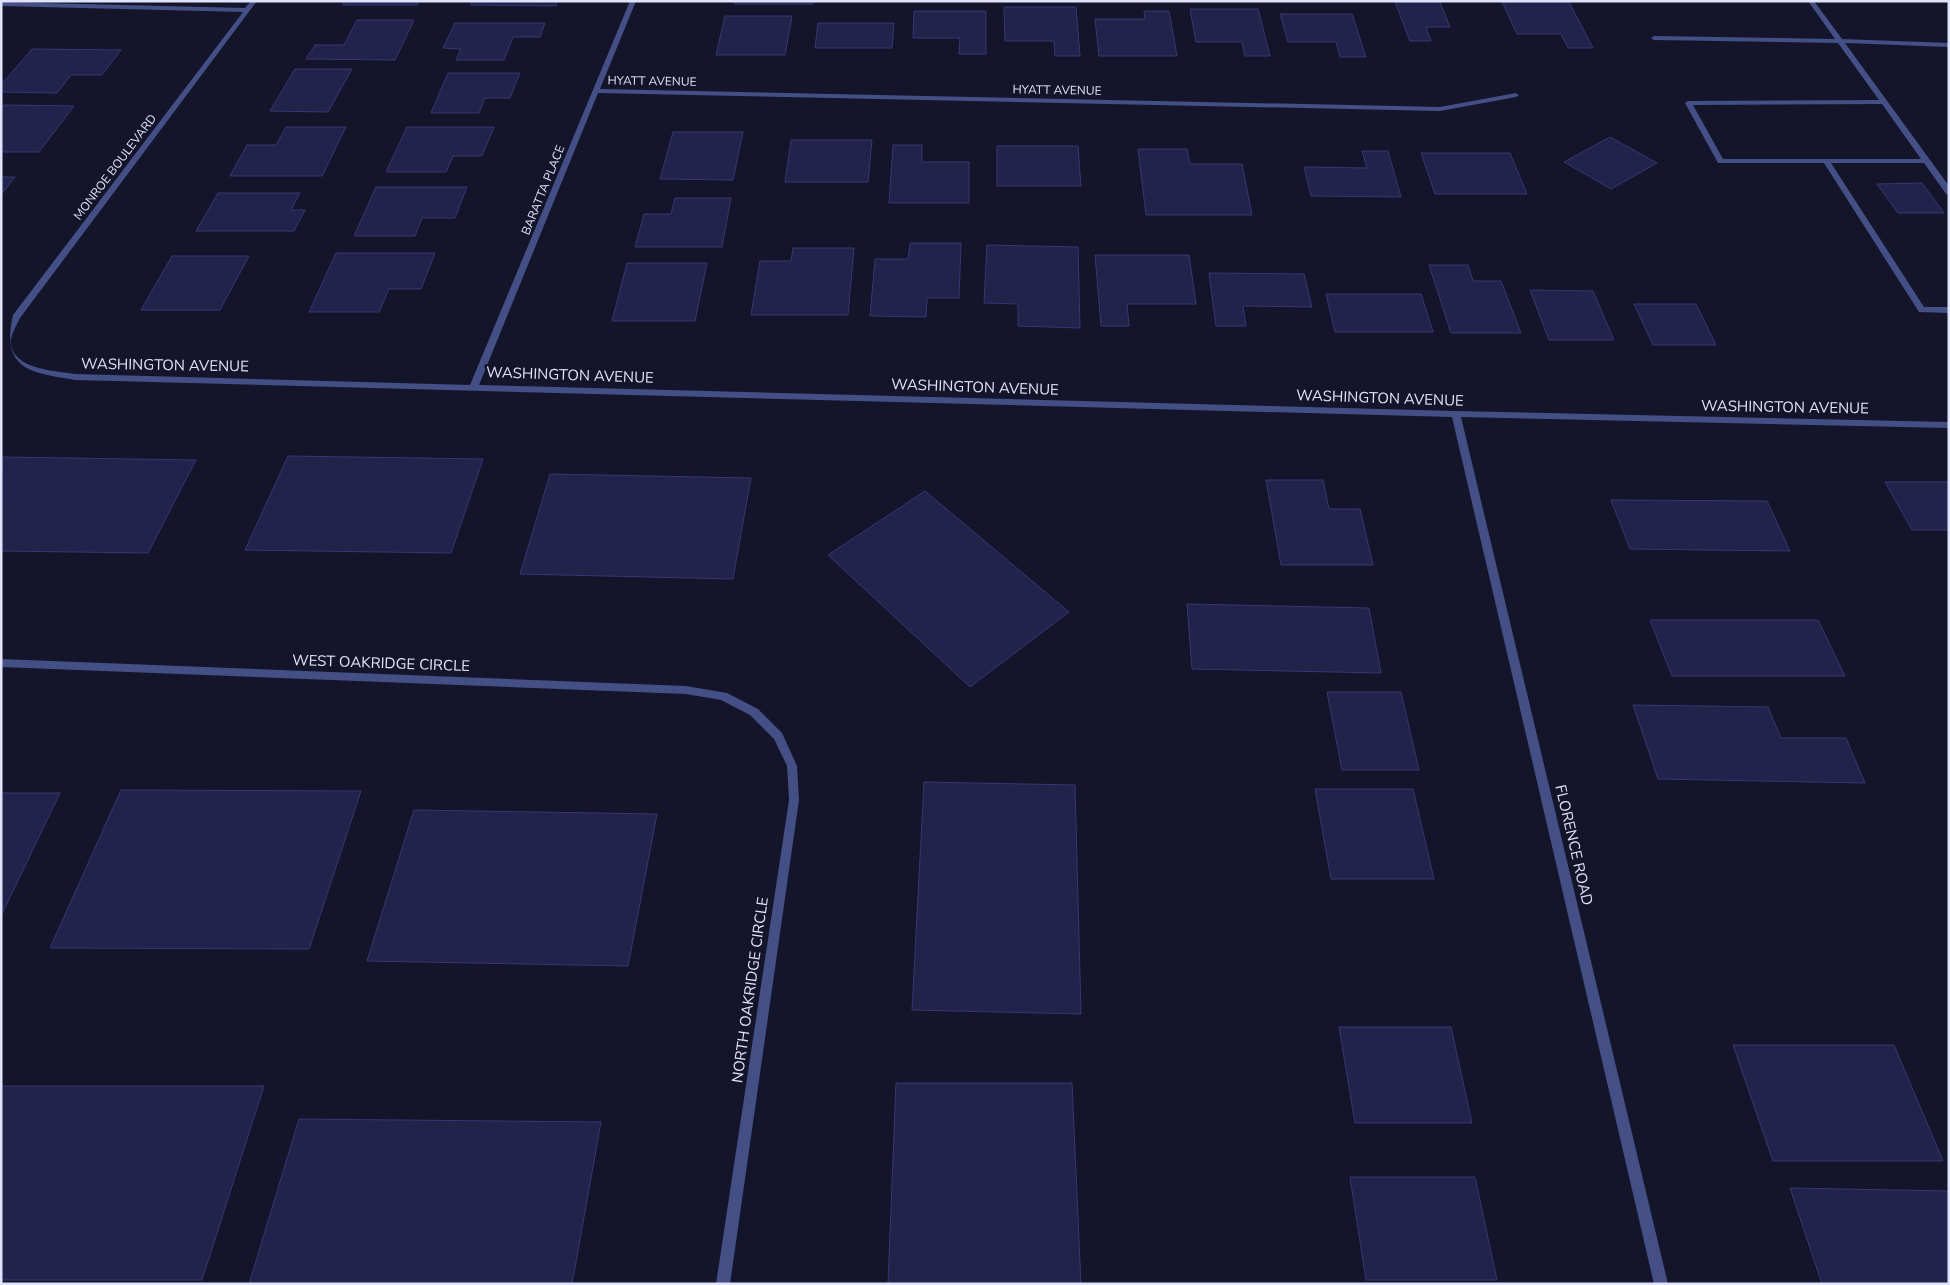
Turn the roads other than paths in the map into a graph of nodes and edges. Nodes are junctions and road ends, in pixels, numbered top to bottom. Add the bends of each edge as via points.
1 (254, 1) edge
2 (633, 1) edge
3 (1811, 1) edge
4 (1, 4) edge
5 (248, 10) junction
6 (1654, 38) dead end
7 (1840, 42) junction
8 (1949, 45) edge
9 (596, 92) junction
10 (1516, 95) dead end
11 (1883, 102) junction
12 (1826, 161) junction
13 (1926, 161) junction
14 (1949, 192) edge
15 (1949, 310) edge
16 (8, 352) joint
17 (474, 386) junction
18 (1456, 414) junction
19 (1949, 424) edge
20 (1, 662) edge
21 (754, 712) joint
22 (723, 1284) edge
23 (1661, 1284) edge

1 - 5 street, MONROE BOULEVARD
2 - 9 street, BARATTA PLACE
3 - 7 street
4 - 5 street
5 - 16 street, MONROE BOULEVARD via 16,318 7,339
6 - 7 street
7 - 8 street
7 - 11 street
9 - 10 street, HYATT AVENUE via 1440,109
9 - 17 street, BARATTA PLACE
11 - 12 street via 1688,103 1721,161
11 - 13 street
12 - 13 street
12 - 15 street via 1922,310
13 - 14 street
16 - 17 street, WASHINGTON AVENUE via 20,366 75,377
17 - 18 street, WASHINGTON AVENUE
18 - 19 street, WASHINGTON AVENUE
18 - 23 street, FLORENCE ROAD
20 - 21 street, WEST OAKRIDGE CIRCLE via 686,690 723,696
21 - 22 street, NORTH OAKRIDGE CIRCLE via 778,736 792,766 794,800

